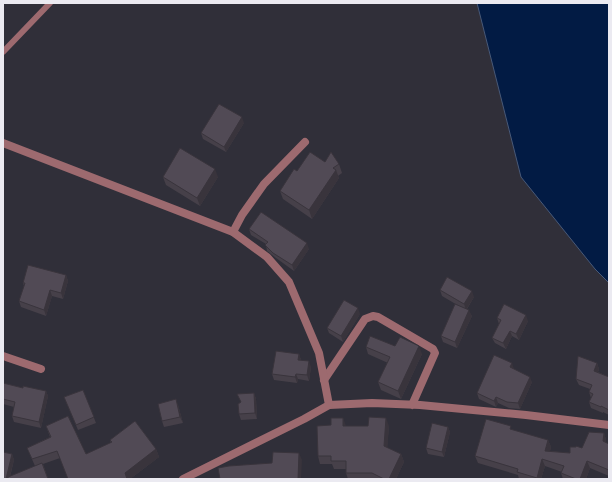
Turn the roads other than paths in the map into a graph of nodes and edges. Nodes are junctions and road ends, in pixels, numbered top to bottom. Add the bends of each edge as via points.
1 (50, 3) edge
2 (3, 52) edge
3 (305, 142) dead end
4 (3, 143) edge
5 (233, 232) junction
6 (3, 356) edge
7 (41, 369) dead end
8 (324, 380) junction
9 (329, 405) junction
10 (412, 405) junction
11 (609, 426) edge
12 (183, 479) edge

1 - 2 lane
3 - 5 street via 264,184
4 - 5 street
5 - 8 street via 267,257 289,282 319,353
6 - 7 street
8 - 9 street
8 - 10 street via 365,319 378,317 435,351
9 - 10 street
9 - 12 street
10 - 11 street via 526,415

